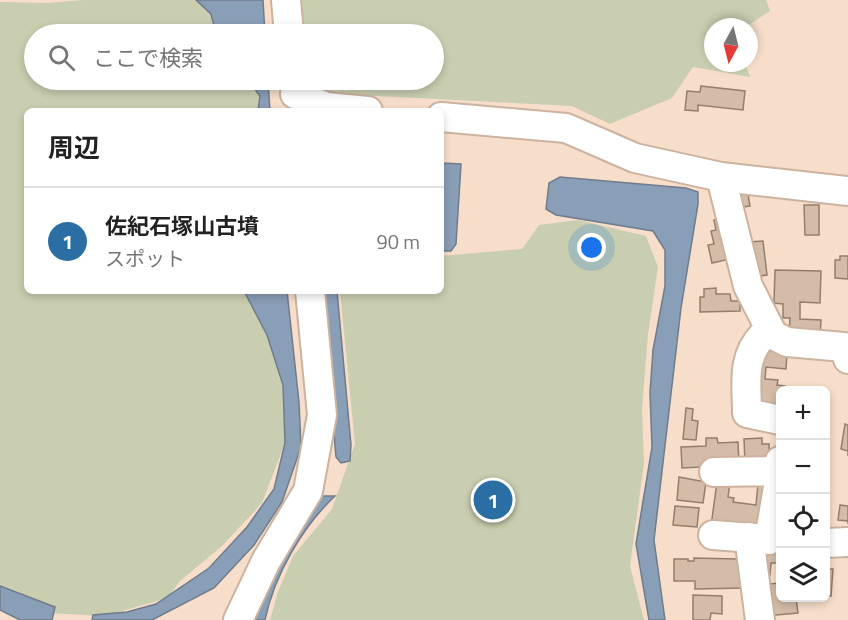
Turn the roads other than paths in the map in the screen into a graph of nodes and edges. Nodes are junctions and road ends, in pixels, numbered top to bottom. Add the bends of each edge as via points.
1 (286, 0) edge
2 (288, 24) edge
3 (294, 95) edge
4 (336, 108) edge
5 (444, 117) edge
6 (721, 177) junction
7 (848, 192) edge
8 (310, 294) edge
9 (773, 335) junction
10 (848, 359) edge
11 (776, 419) edge
12 (776, 471) edge
13 (714, 472) dead end
14 (776, 490) edge
15 (713, 535) dead end
16 (766, 539) edge
17 (848, 542) edge
18 (830, 543) edge
19 (238, 620) edge
20 (760, 620) edge

1 - 2 street
3 - 4 street
5 - 6 street via 566,128 635,158
6 - 7 street
6 - 9 street via 748,286
8 - 19 street via 322,415 308,491 266,561
9 - 10 street via 787,342 844,346
9 - 11 street via 763,335 747,358 747,413
12 - 13 street
14 - 16 street
15 - 16 street
16 - 20 street
17 - 18 street

